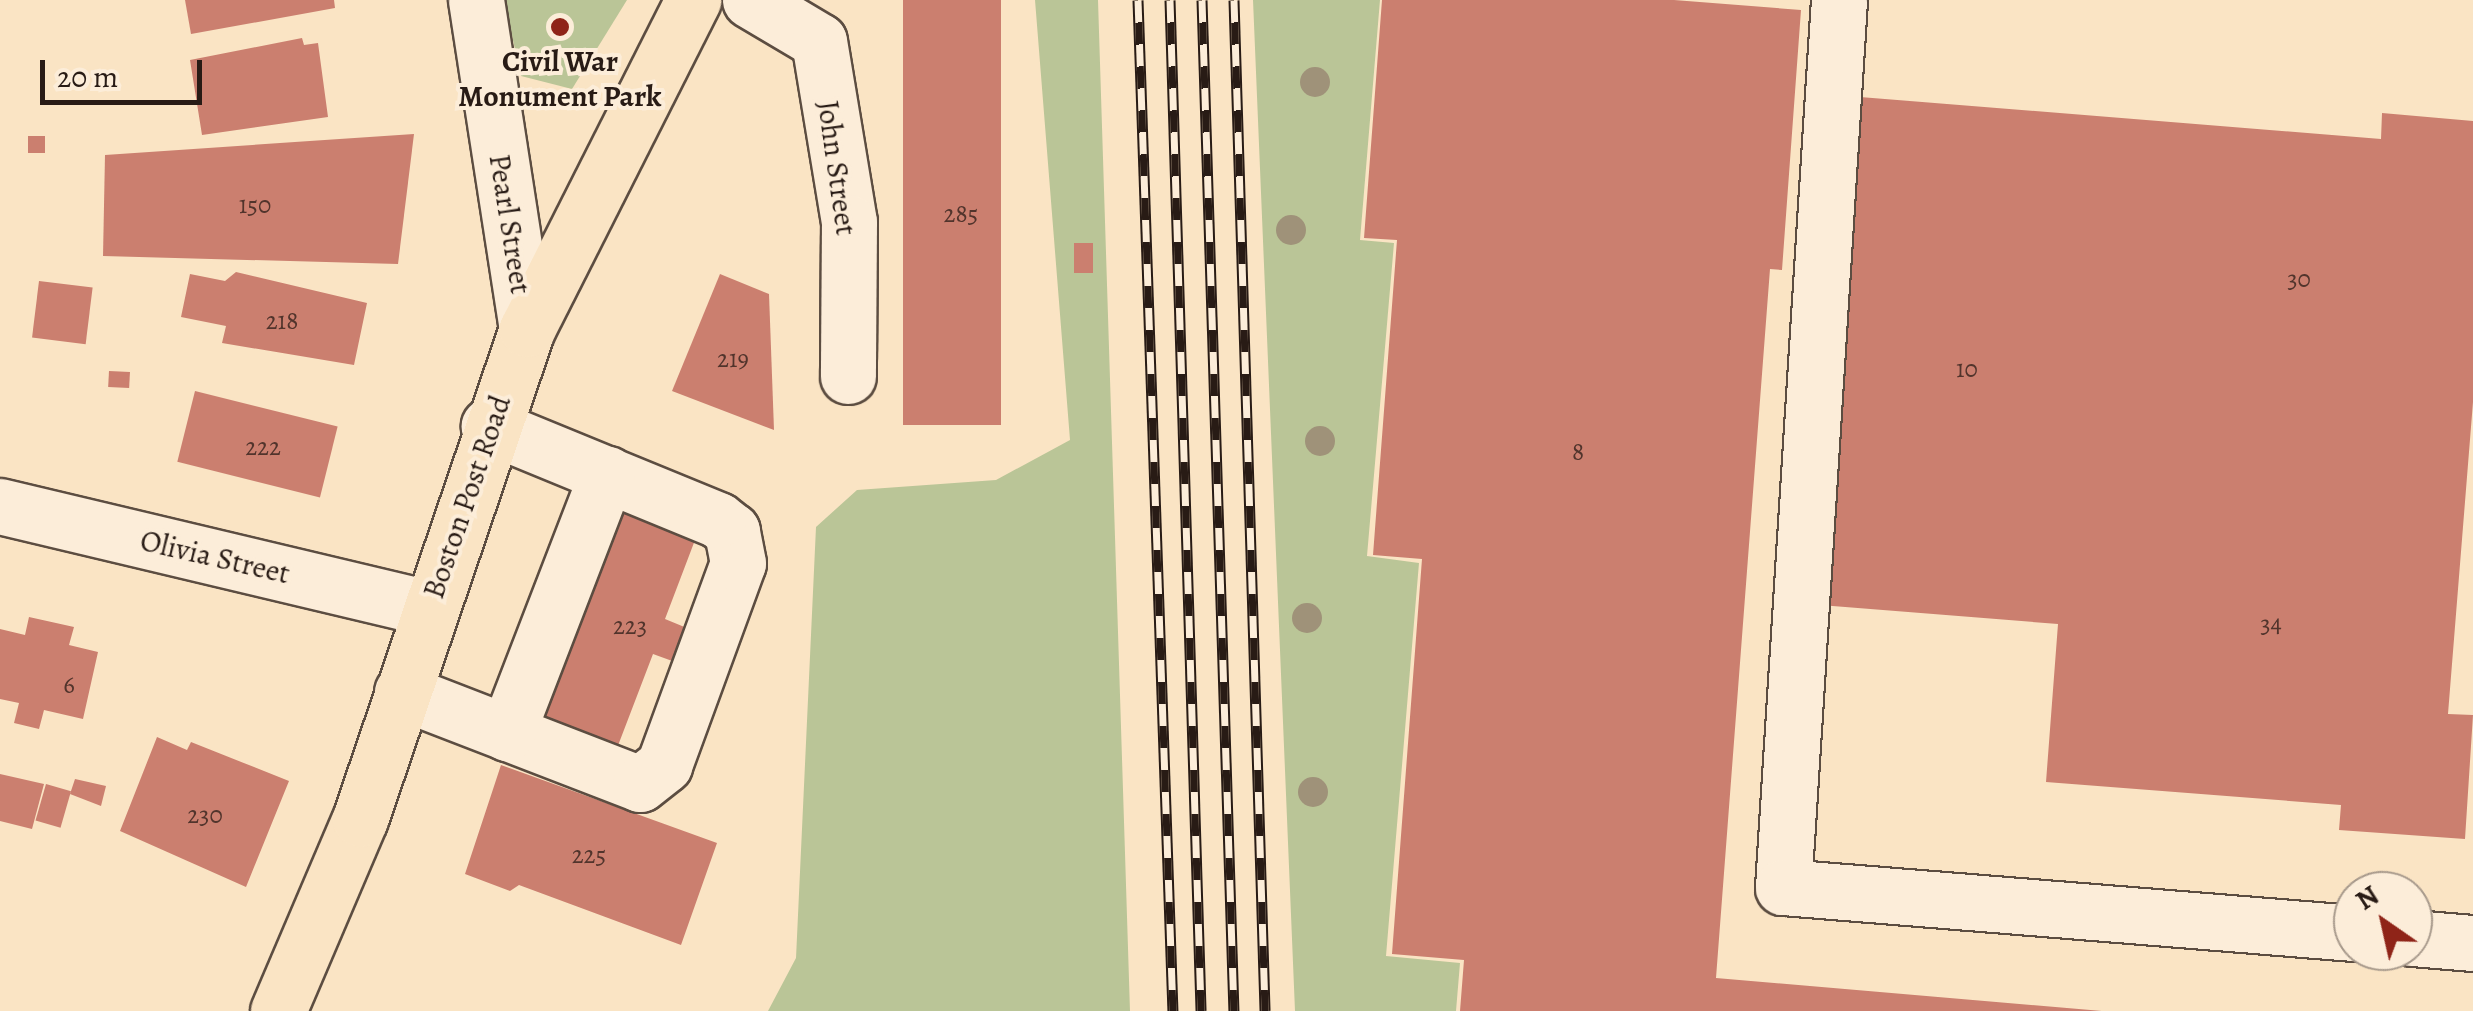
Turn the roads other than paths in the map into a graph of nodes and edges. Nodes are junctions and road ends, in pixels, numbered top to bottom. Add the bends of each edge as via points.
1 (476, 0) edge
2 (693, 0) edge
3 (750, 0) edge
4 (1838, 0) edge
5 (526, 330) junction
6 (848, 376) dead end
7 (488, 426) junction
8 (607, 474) junction
9 (0, 506) edge
10 (430, 608) junction
11 (402, 692) junction
12 (506, 733) junction
13 (2333, 931) edge
14 (2433, 940) edge
15 (2473, 943) edge
16 (278, 1011) edge

1 - 5 street, Pearl Street
2 - 5 main road, Boston Post Road
3 - 6 street, John Street via 819,41 848,222
4 - 13 street via 1783,887
5 - 7 main road, Boston Post Road
7 - 8 street
7 - 10 main road, Boston Post Road
8 - 12 street
8 - 12 street via 718,520 738,547 664,765 640,784
9 - 10 street, Olivia Street
10 - 11 main road, Boston Post Road
11 - 12 street
11 - 16 main road, Boston Post Road via 326,912
14 - 15 street

